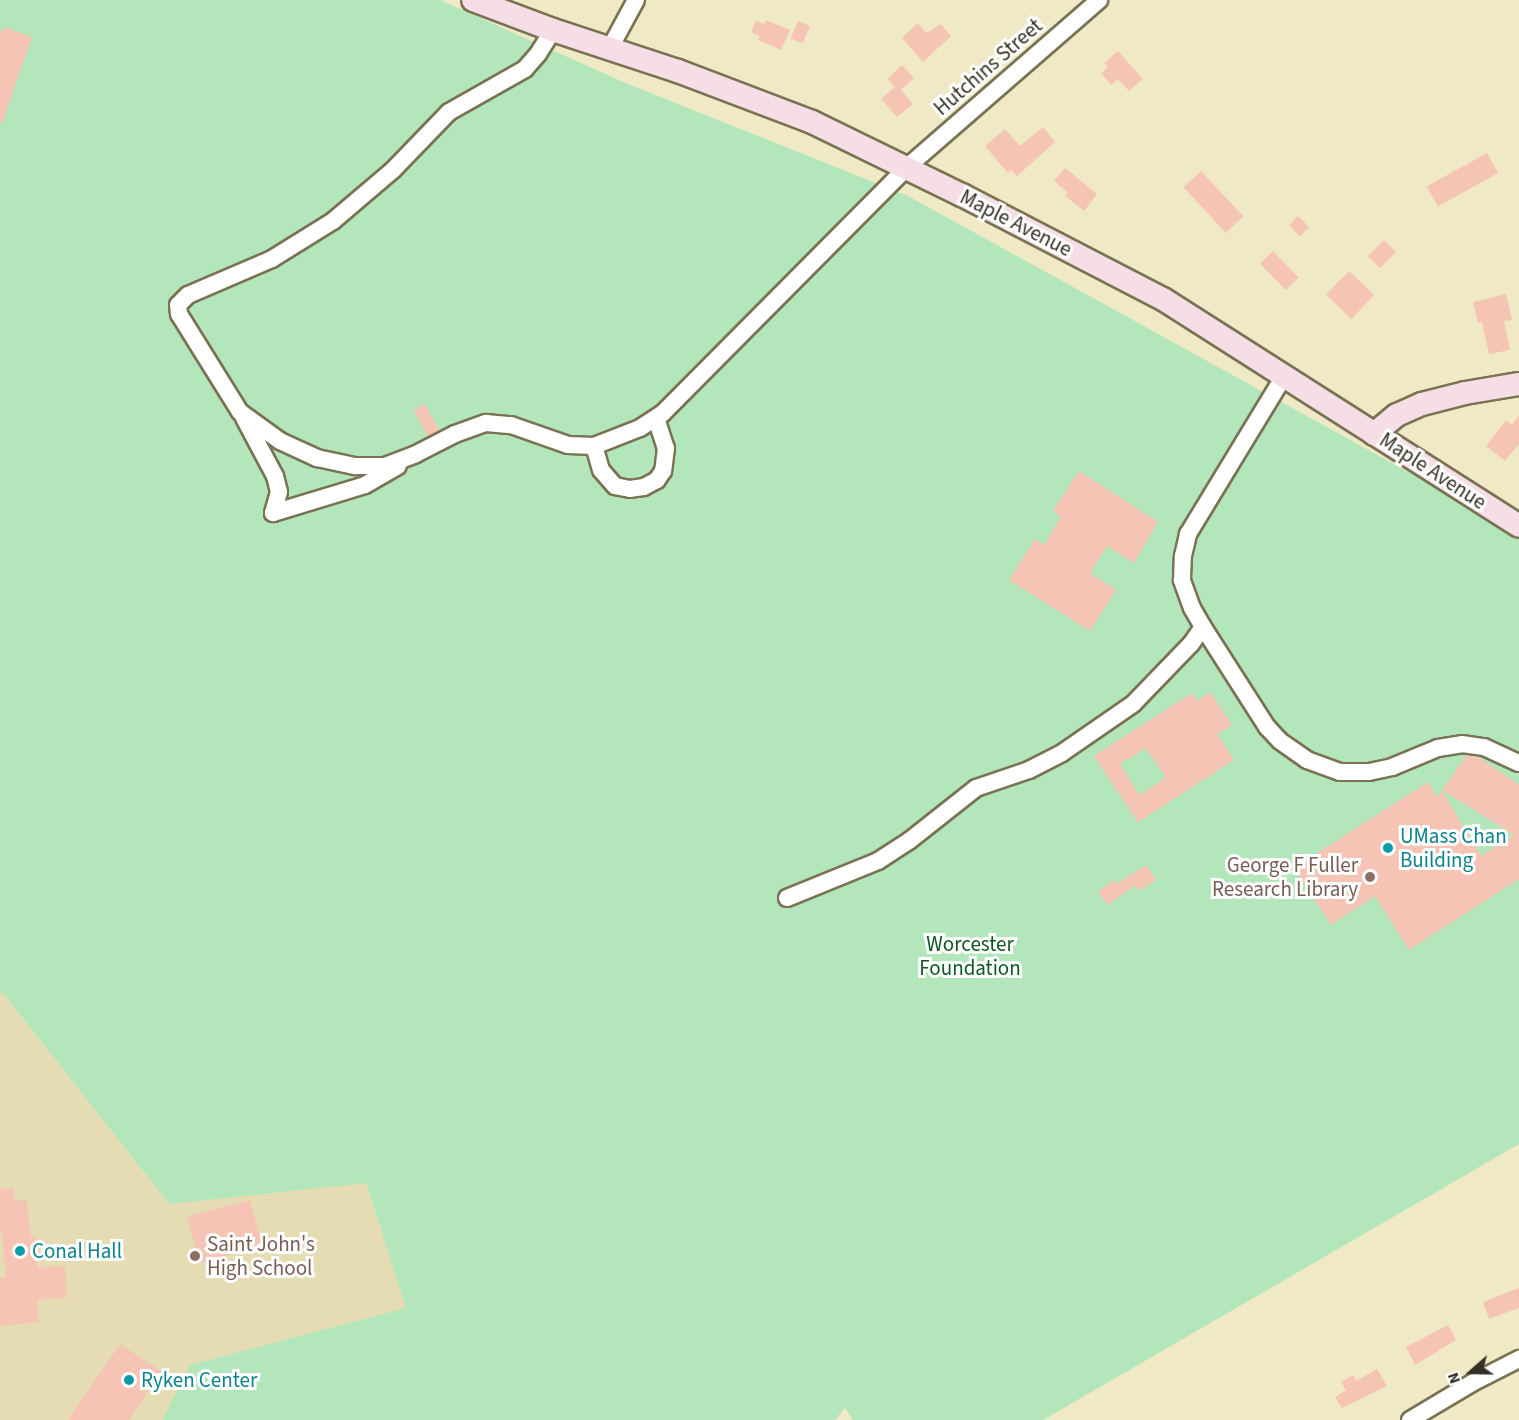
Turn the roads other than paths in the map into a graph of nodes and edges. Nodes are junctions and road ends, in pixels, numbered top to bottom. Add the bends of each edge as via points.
1 (473, 0) edge
2 (636, 0) edge
3 (1099, 0) edge
4 (553, 30) junction
5 (610, 48) junction
6 (906, 168) junction
7 (1284, 376) junction
8 (1519, 384) edge
9 (240, 412) junction
10 (656, 418) junction
11 (1374, 434) junction
12 (594, 446) junction
13 (406, 459) junction
14 (1519, 526) edge
15 (1203, 627) junction
16 (1519, 763) edge
17 (787, 898) dead end
18 (1519, 1359) edge
19 (1410, 1420) edge

1 - 4 main road, Maple Avenue
2 - 5 street
3 - 6 street, Hutchins Street
4 - 5 main road, Maple Avenue
4 - 9 street via 530,65 449,112 393,170 333,221 272,259 194,291 178,305 181,317
5 - 6 main road, Maple Avenue via 812,122
6 - 7 main road, Maple Avenue via 1144,288
6 - 10 street, Hutchins Street
7 - 11 main road, Maple Avenue
7 - 15 street via 1188,534 1182,580
8 - 11 main road via 1422,404 1397,416
9 - 13 street via 280,441 317,458 370,467
9 - 13 street via 275,476 279,492 273,513 365,485
10 - 12 street, Hutchins Street
10 - 12 street via 664,435 666,460 660,476 649,485 630,489 615,486 601,470
11 - 14 main road, Maple Avenue
12 - 13 street via 568,445 511,425 486,423
15 - 16 street via 1267,727 1307,760 1340,772 1369,772 1438,748 1462,744 1484,747
15 - 17 street via 1133,704 1062,753 1029,770 976,788 878,861
18 - 19 street

